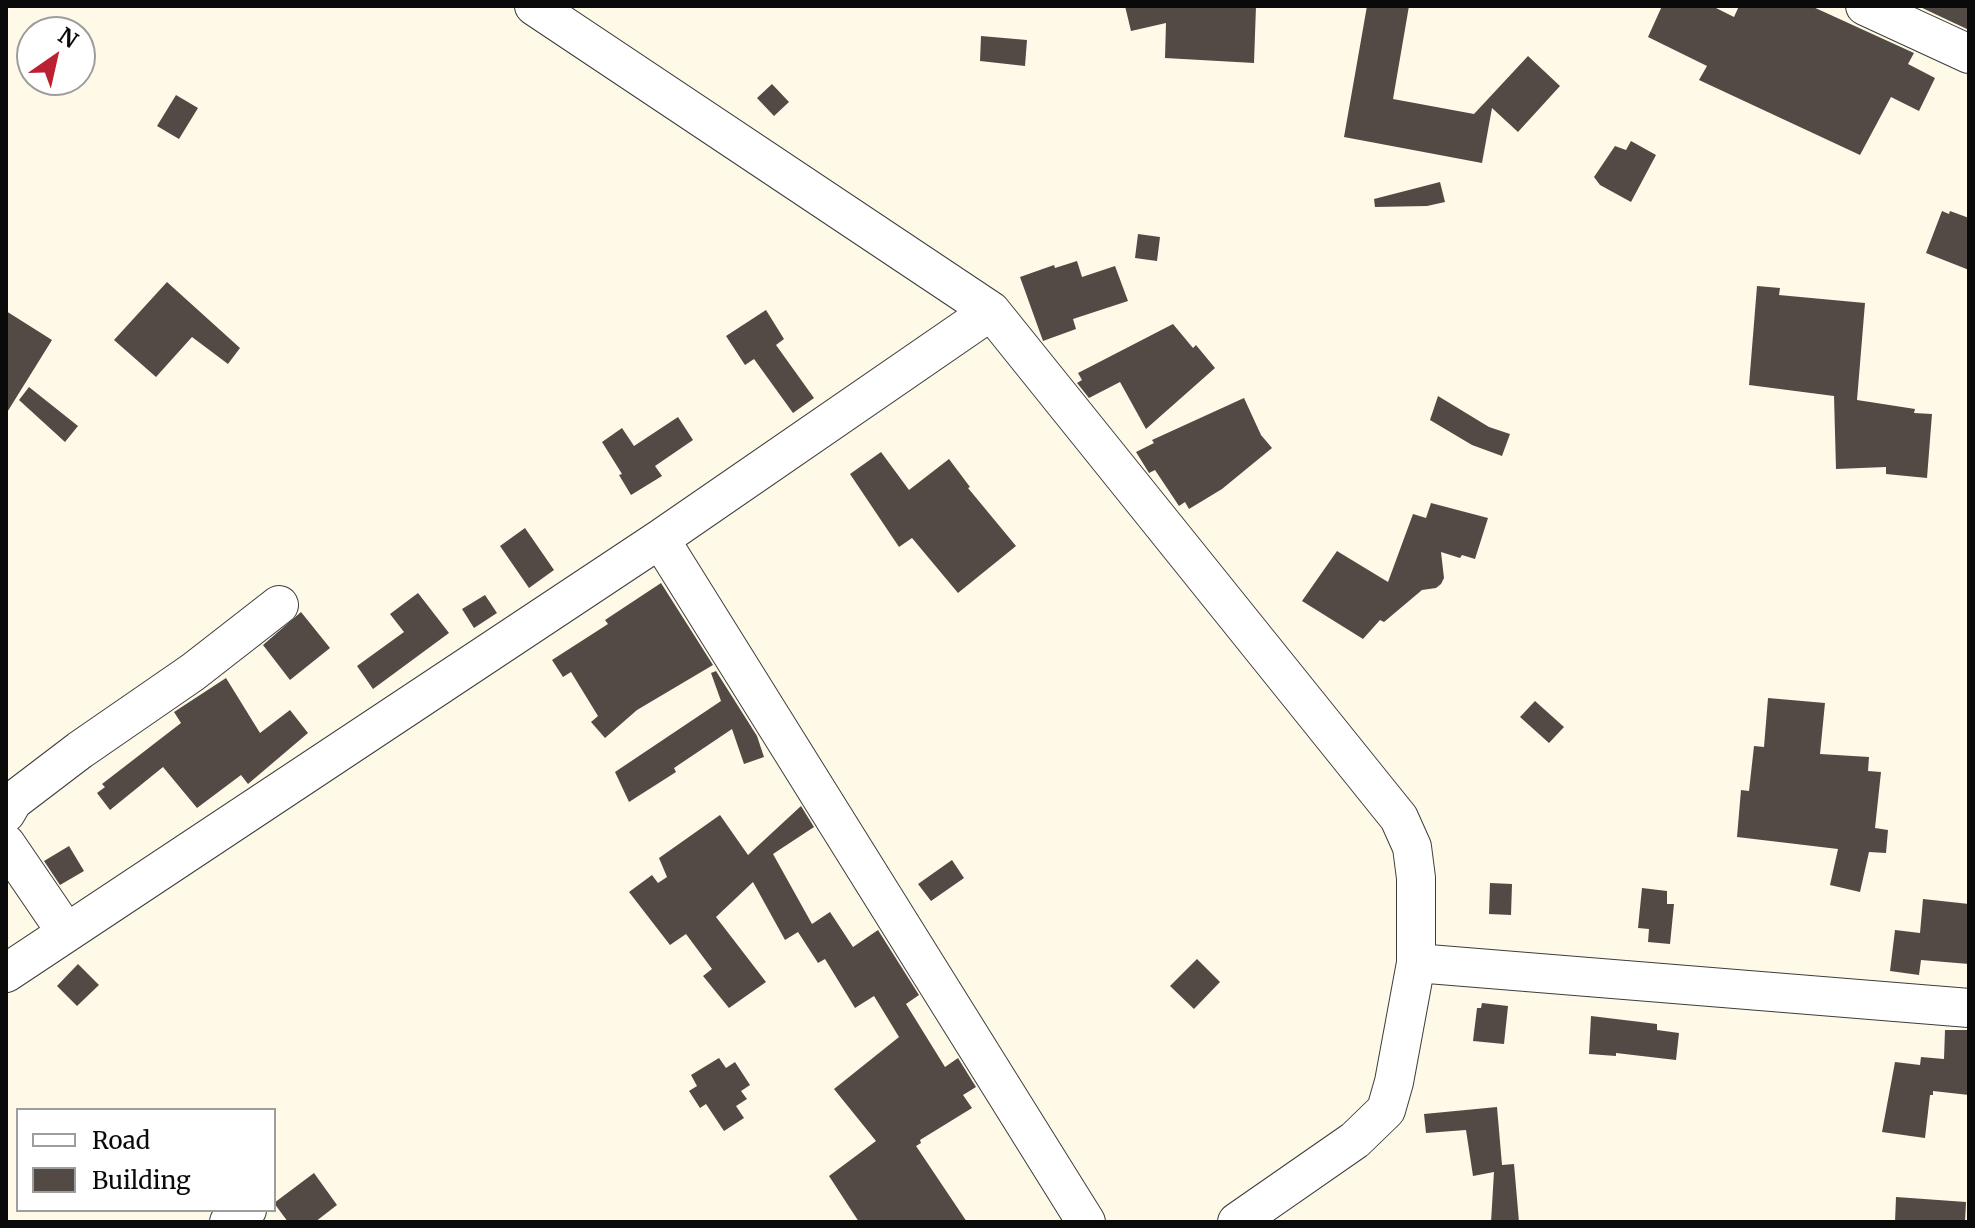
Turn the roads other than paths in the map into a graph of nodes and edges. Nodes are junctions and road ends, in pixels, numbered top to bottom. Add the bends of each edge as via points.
1 (534, 6) edge
2 (1865, 6) edge
3 (1969, 54) edge
4 (991, 311) junction
5 (660, 539) junction
6 (279, 605) dead end
7 (6, 813) edge
8 (6, 844) edge
9 (66, 932) junction
10 (1416, 963) junction
11 (6, 973) edge
12 (1969, 1008) edge
13 (1086, 1222) edge
14 (1237, 1222) edge

1 - 4 street
2 - 3 street
4 - 5 street
4 - 10 street via 1399,818 1412,847 1416,878
5 - 9 street
5 - 13 street
6 - 7 street via 13,801
8 - 9 street
9 - 11 street
10 - 12 street
10 - 14 street via 1386,1110 1355,1140

